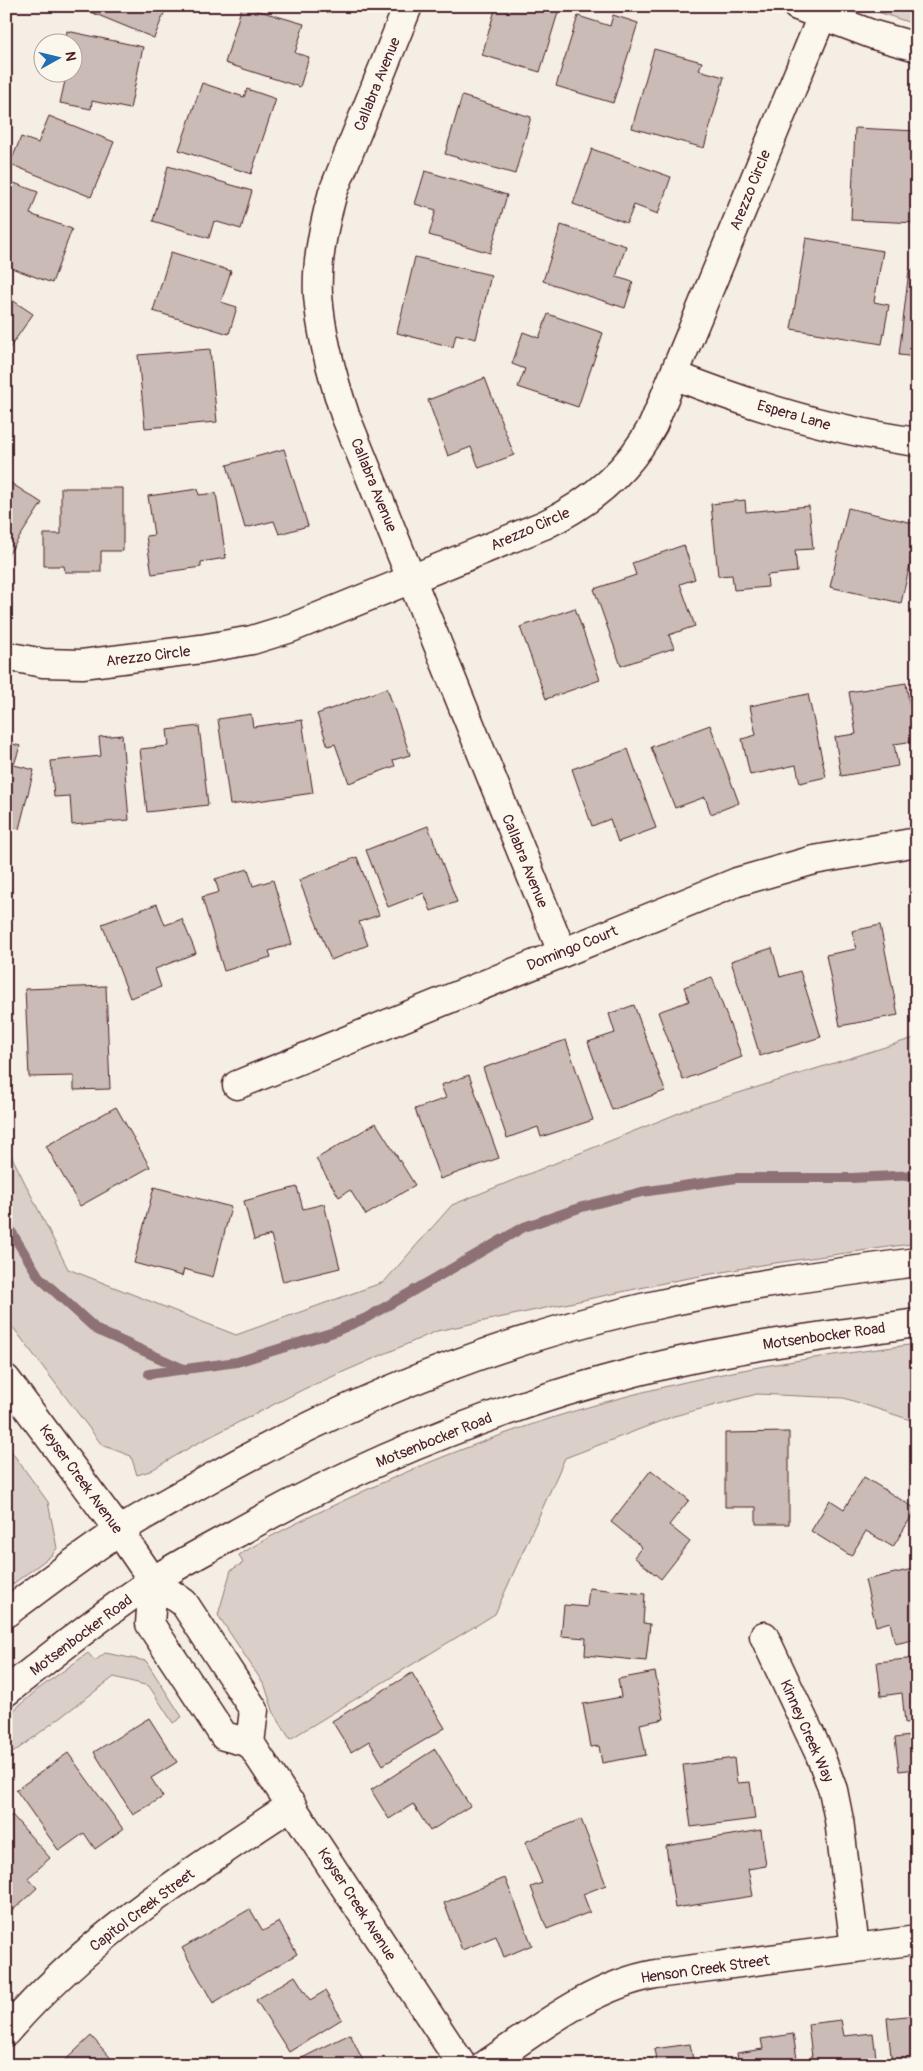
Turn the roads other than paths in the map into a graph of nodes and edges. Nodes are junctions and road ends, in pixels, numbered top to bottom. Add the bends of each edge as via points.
1 (408, 6) edge
2 (797, 6) edge
3 (822, 16) junction
4 (917, 46) edge
5 (674, 375) junction
6 (917, 442) edge
7 (412, 579) junction
8 (6, 656) edge
9 (917, 842) edge
10 (562, 952) junction
11 (237, 1085) dead end
12 (917, 1262) edge
13 (917, 1323) edge
14 (6, 1379) edge
15 (119, 1531) junction
16 (153, 1581) junction
17 (6, 1613) edge
18 (764, 1636) dead end
19 (6, 1692) edge
20 (250, 1743) junction
21 (292, 1805) junction
22 (917, 1940) edge
23 (855, 1948) junction
24 (6, 2032) edge
25 (462, 2065) edge
26 (485, 2065) edge

1 - 7 street, Callabra Avenue via 333,192 323,233 318,295 331,370 345,415
2 - 3 street
3 - 4 street via 874,36
3 - 5 street, Arezzo Circle
5 - 6 street, Espera Lane via 770,409 845,429
5 - 7 street, Arezzo Circle via 646,438 626,465 598,492 544,525
7 - 8 street, Arezzo Circle via 272,635 227,645 82,664 43,663
7 - 10 street, Callabra Avenue
9 - 10 street, Domingo Court via 814,860 758,875
10 - 11 street, Domingo Court
12 - 15 street via 784,1280 684,1298 581,1324 482,1355 303,1429 238,1462
13 - 16 street, Motsenbocker Road via 734,1350 636,1372 537,1400 441,1435 346,1476 254,1523
14 - 15 street, Keyser Creek Avenue
15 - 16 street, Keyser Creek Avenue
15 - 17 street
16 - 19 street, Motsenbocker Road
16 - 20 street, Keyser Creek Avenue via 184,1603 254,1710
16 - 20 street via 150,1624 224,1736
18 - 23 street, Kinney Creek Way via 833,1790
20 - 21 street, Keyser Creek Avenue
21 - 24 street, Capitol Creek Street via 123,1921 61,1974
21 - 25 street, Keyser Creek Avenue
22 - 23 street, Henson Creek Street
23 - 26 street, Henson Creek Street via 656,1974 628,1981 582,2002

